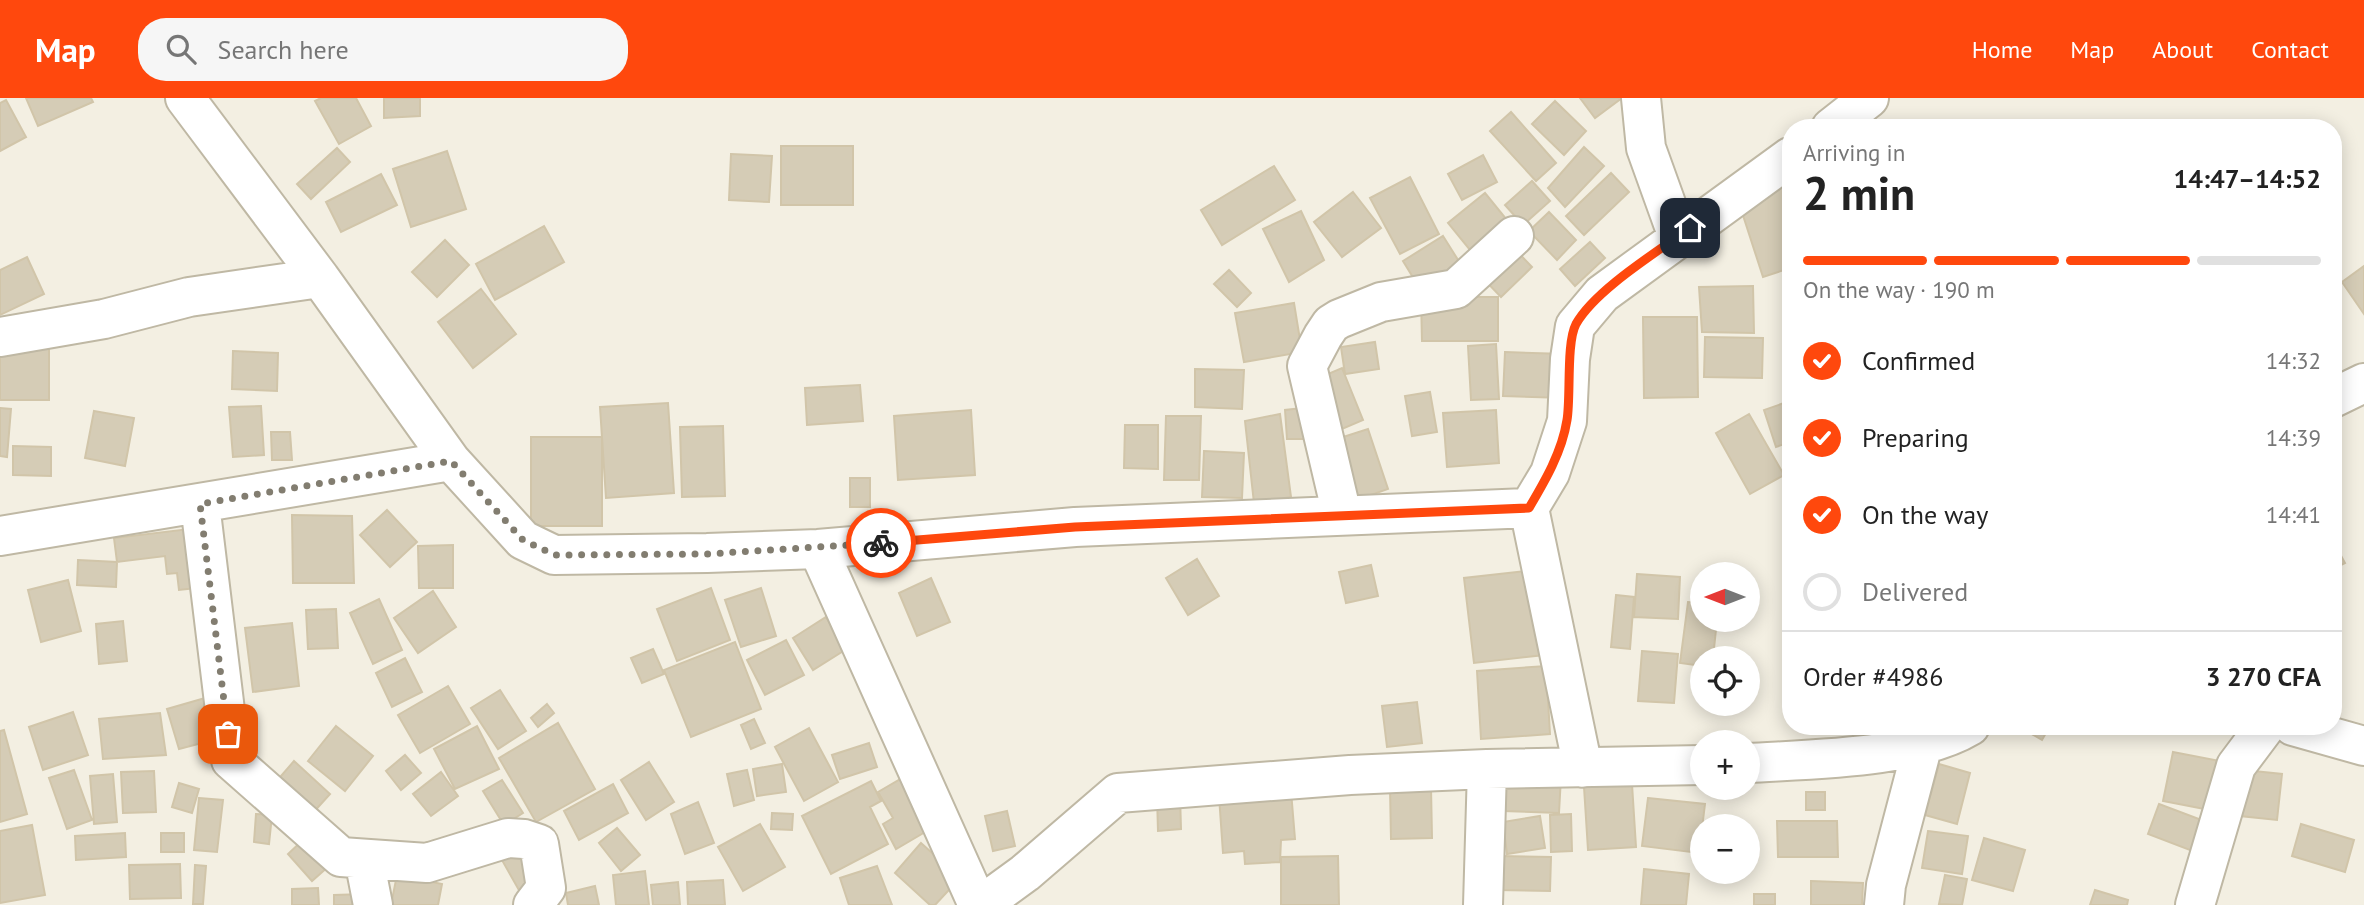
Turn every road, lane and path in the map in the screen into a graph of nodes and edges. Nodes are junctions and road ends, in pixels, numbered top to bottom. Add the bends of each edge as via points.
1 (185, 98) edge
2 (1641, 98) edge
3 (1869, 98) edge
4 (1842, 119) edge
5 (1782, 163) edge
6 (1514, 236) dead end
7 (1678, 237) junction
8 (320, 278) junction
9 (0, 337) edge
10 (2364, 383) edge
11 (2342, 394) edge
12 (451, 461) junction
13 (200, 504) junction
14 (1529, 508) junction
15 (1342, 515) junction
16 (0, 536) edge
17 (818, 549) junction
18 (1952, 735) edge
19 (2259, 735) edge
20 (2325, 735) edge
21 (1923, 744) junction
22 (2364, 746) edge
23 (1760, 761) edge
24 (1690, 765) edge
25 (1583, 768) junction
26 (1488, 769) junction
27 (364, 859) junction
28 (373, 905) edge
29 (533, 905) edge
30 (980, 905) edge
31 (1483, 905) edge
32 (1884, 905) edge
33 (2194, 905) edge

1 - 8 street
2 - 7 street via 1646,148
3 - 4 street
5 - 7 street
6 - 15 street via 1456,289 1381,302 1339,319 1323,336 1307,366
7 - 14 street via 1602,294 1575,326 1567,421 1550,473
8 - 9 street via 189,297 104,319
8 - 12 street
10 - 11 street
12 - 13 street
12 - 17 street via 523,540 555,555
13 - 16 street
13 - 27 street via 231,760 341,857
14 - 15 street
14 - 25 street
15 - 17 street via 1075,527
17 - 30 street
18 - 21 street
19 - 33 street via 2236,766
20 - 22 street
21 - 23 street via 1852,756
21 - 32 street
24 - 25 street
25 - 26 street
26 - 30 street via 1118,793 1025,873
26 - 31 street
27 - 28 street
27 - 29 street via 427,863 508,838 524,839 539,845 546,888

